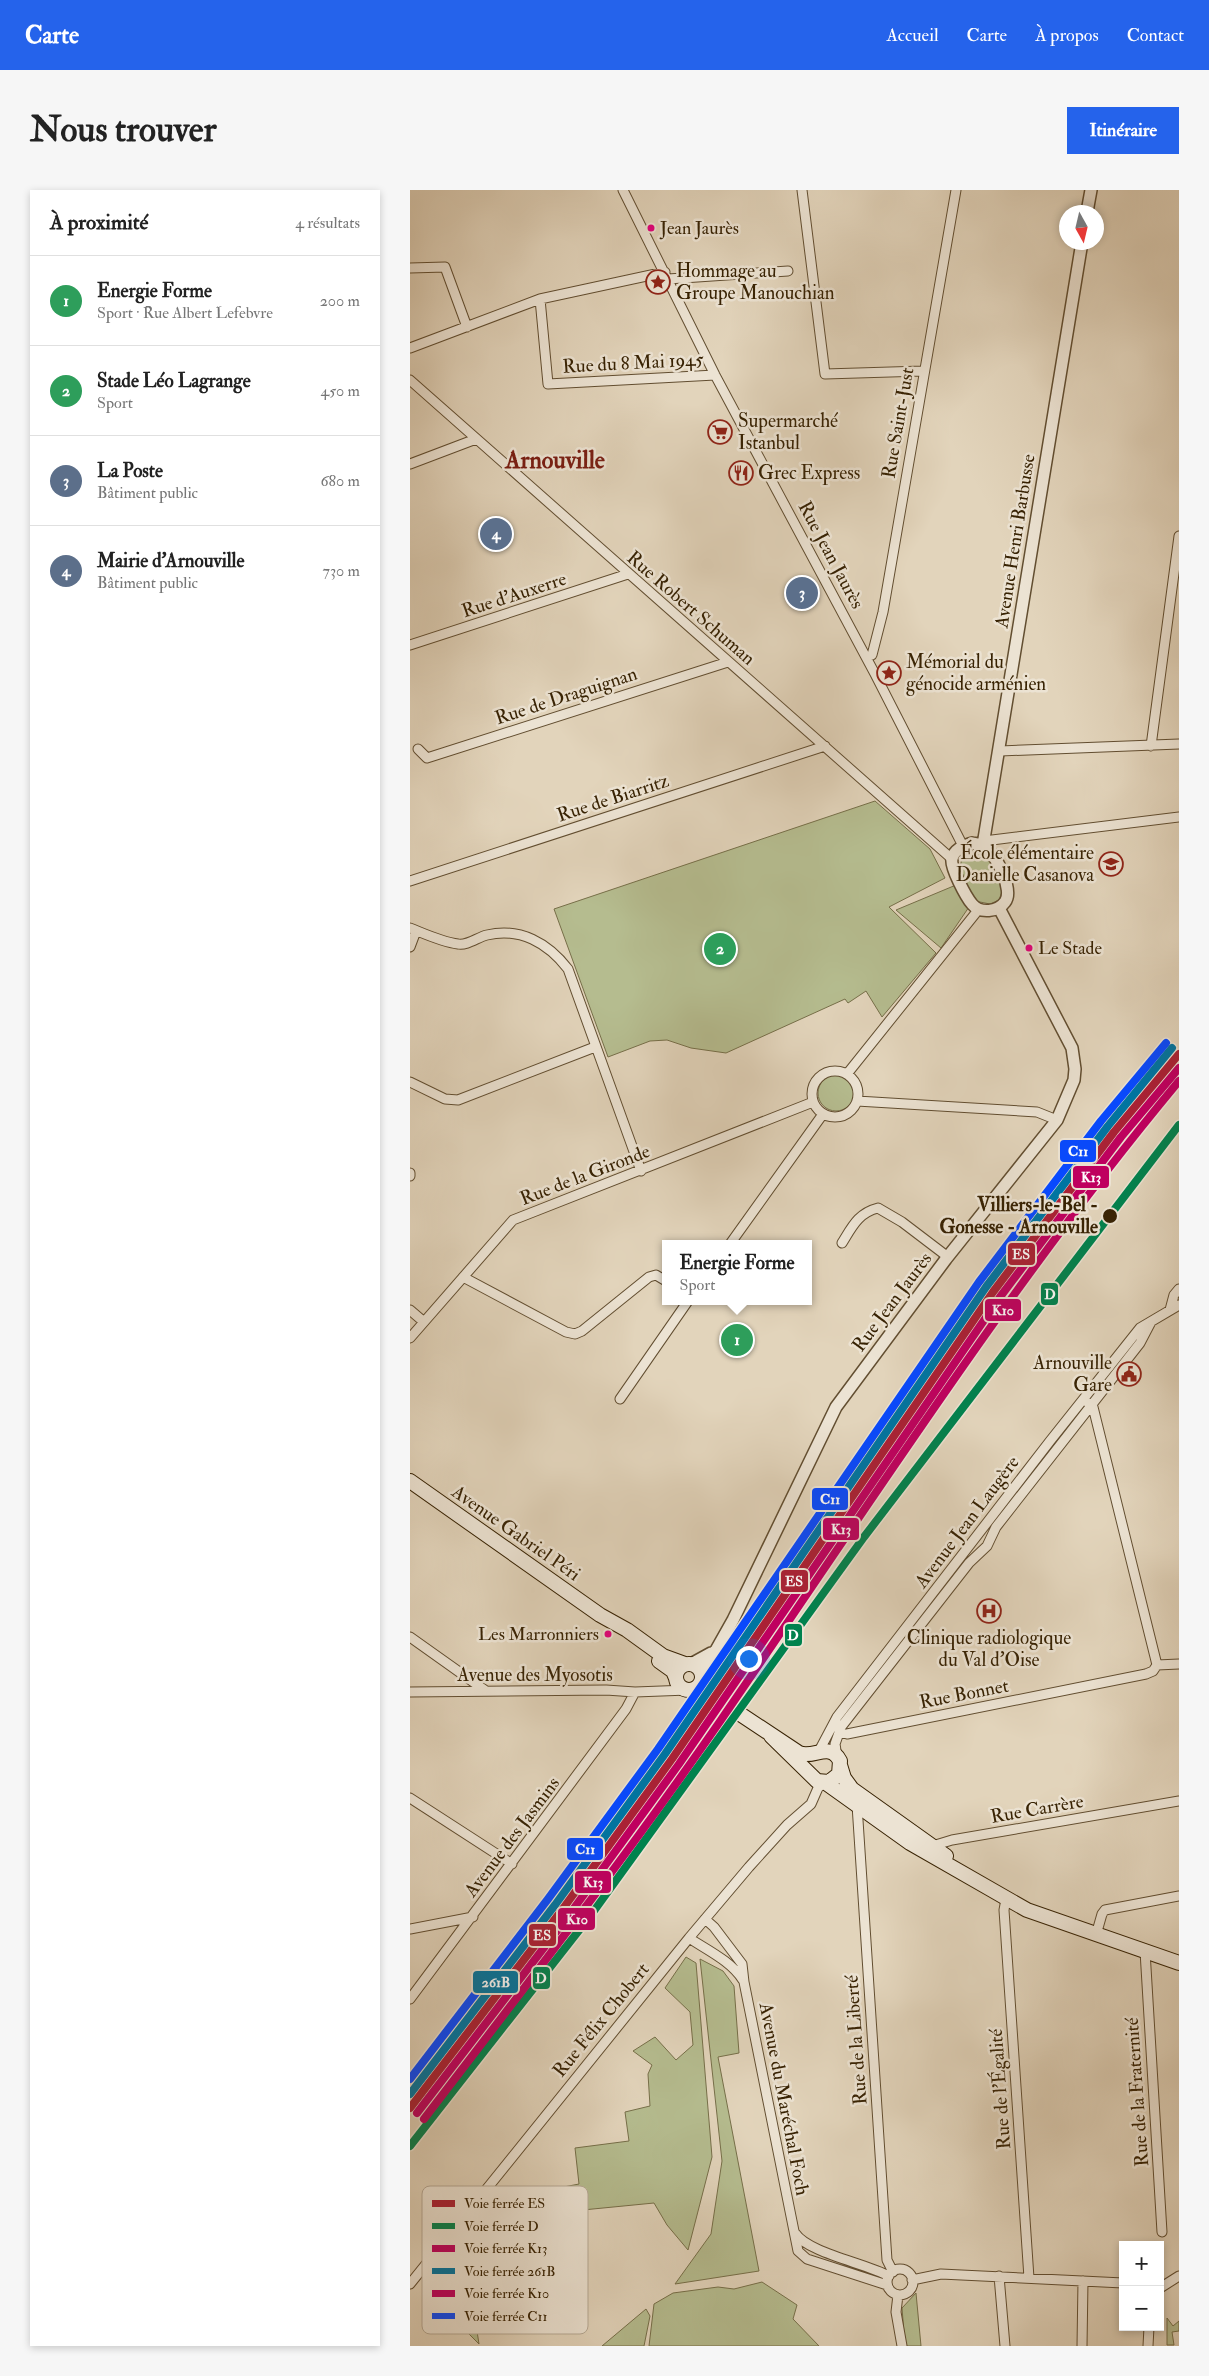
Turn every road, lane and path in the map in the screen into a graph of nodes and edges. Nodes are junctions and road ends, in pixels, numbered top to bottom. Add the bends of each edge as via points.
1 (623, 190) edge
2 (802, 190) edge
3 (956, 190) edge
4 (1091, 190) edge
5 (1088, 205) edge
6 (1081, 250) edge
7 (410, 268) edge
8 (788, 271) dead end
9 (667, 276) junction
10 (540, 299) junction
11 (467, 326) junction
12 (410, 348) edge
13 (924, 371) junction
14 (715, 375) junction
15 (410, 380) edge
16 (476, 439) junction
17 (410, 464) edge
18 (1179, 536) edge
19 (628, 574) junction
20 (410, 646) edge
21 (866, 657) junction
22 (728, 662) junction
23 (1179, 744) edge
24 (825, 746) junction
25 (1151, 746) junction
26 (418, 750) dead end
27 (1000, 752) junction
28 (1179, 817) edge
29 (983, 843) junction
30 (963, 846) junction
31 (952, 859) junction
32 (410, 881) edge
33 (999, 908) junction
34 (979, 909) junction
35 (413, 930) edge
36 (410, 947) edge
37 (595, 1047) junction
38 (847, 1074) junction
39 (410, 1082) edge
40 (857, 1101) junction
41 (813, 1102) junction
42 (823, 1114) junction
43 (1057, 1120) junction
44 (641, 1171) junction
45 (733, 1240) edge
46 (842, 1243) dead end
47 (948, 1257) junction
48 (463, 1277) junction
49 (662, 1279) edge
50 (1179, 1289) edge
51 (685, 1305) edge
52 (1179, 1305) edge
53 (410, 1310) edge
54 (1175, 1312) edge
55 (424, 1322) junction
56 (410, 1338) edge
57 (620, 1399) dead end
58 (1087, 1403) junction
59 (410, 1481) edge
60 (600, 1615) junction
61 (410, 1636) edge
62 (716, 1649) junction
63 (688, 1664) junction
64 (1179, 1664) edge
65 (1157, 1665) junction
66 (692, 1684) junction
67 (486, 1691) junction
68 (410, 1692) edge
69 (635, 1692) junction
70 (839, 1732) junction
71 (770, 1736) junction
72 (816, 1752) junction
73 (839, 1761) junction
74 (810, 1774) junction
75 (825, 1783) junction
76 (410, 1798) edge
77 (1179, 1801) edge
78 (857, 1805) junction
79 (796, 1816) junction
80 (904, 1840) junction
81 (932, 1846) junction
82 (512, 1864) junction
83 (988, 1889) junction
84 (1179, 1896) edge
85 (1006, 1899) junction
86 (473, 1917) junction
87 (705, 1919) junction
88 (410, 1929) edge
89 (1096, 1935) junction
90 (689, 1938) junction
91 (1145, 1951) junction
92 (1179, 1963) edge
93 (744, 1982) junction
94 (410, 1998) edge
95 (489, 2186) edge
96 (791, 2222) junction
97 (1162, 2232) dead end
98 (422, 2269) edge
99 (891, 2274) junction
100 (999, 2276) junction
101 (1179, 2276) edge
102 (1029, 2278) junction
103 (912, 2280) junction
104 (1083, 2281) junction
105 (1119, 2283) edge
106 (410, 2284) edge
107 (887, 2285) junction
108 (1163, 2286) edge
109 (898, 2295) junction
110 (1149, 2331) edge
111 (902, 2346) edge
112 (1005, 2346) edge
113 (1082, 2346) edge
114 (1148, 2346) edge

1 - 9 street, Rue Jean Jaurès
2 - 13 street via 825,374
3 - 13 street, Rue Saint-Just
4 - 5 street
6 - 27 street, Avenue Henri Barbusse
7 - 11 street via 445,267
8 - 9 street
9 - 10 street
9 - 14 street, Rue Jean Jaurès
10 - 11 street
10 - 14 street, Rue du 8 Mai 1945 via 548,384
11 - 12 street
13 - 21 street, Rue Saint-Just via 883,612 872,655
14 - 21 street, Rue Jean Jaurès
15 - 16 street, Rue Robert Schuman
16 - 17 street
16 - 19 street, Rue Robert Schuman
18 - 25 street
19 - 20 street, Rue d'Auxerre
19 - 22 street, Rue Robert Schuman
21 - 30 street, Rue Jean Jaurès
22 - 24 street, Rue Robert Schuman
22 - 26 street, Rue de Draguignan via 427,758
23 - 25 street
24 - 31 street, Rue Robert Schuman
24 - 32 street, Rue de Biarritz
25 - 27 street
27 - 29 street, Avenue Henri Barbusse
28 - 29 street
29 - 30 street
29 - 33 street via 1008,887 1008,896
30 - 31 street
31 - 34 street via 972,905
33 - 34 street
33 - 43 street, Rue Jean Jaurès via 1072,1048 1074,1080
34 - 38 street
35 - 36 street
35 - 37 street via 460,945 488,935 507,934 540,942 568,968
37 - 39 street via 458,1100 445,1099
37 - 44 street
38 - 40 street via 857,1086
38 - 41 street via 834,1071 820,1076 813,1088
40 - 42 street via 844,1116
40 - 43 street via 1037,1112
41 - 42 street
41 - 44 street, Rue de la Gironde
42 - 45 street
43 - 47 street, Rue Jean Jaurès
44 - 48 street, Rue de la Gironde via 513,1220
46 - 47 street, Rue Jean Jaurès via 858,1217 878,1208
47 - 62 street, Rue Jean Jaurès via 836,1407
48 - 49 street via 575,1334 649,1277
48 - 55 street, Rue de la Gironde
50 - 54 street via 1174,1295
51 - 57 street
52 - 54 street, Avenue Jean Laugère
53 - 55 street
54 - 58 street, Avenue Jean Laugère via 1151,1321 1140,1343
55 - 56 street, Rue de la Gironde
58 - 65 street via 1095,1415
58 - 70 street, Avenue Jean Laugère via 996,1527 987,1546 968,1563
58 - 72 street, Avenue Jean Laugère via 837,1717
59 - 60 main road, Avenue Gabriel Péri
60 - 63 main road, Avenue Gabriel Péri via 663,1656
60 - 66 main road, Avenue Gabriel Péri via 630,1643
61 - 67 street
62 - 63 street, Rue Jean Jaurès via 700,1661
62 - 66 street, Rue Jean Jaurès
63 - 66 main road via 698,1667
63 - 66 main road via 678,1670
64 - 65 street, Rue Bonnet
65 - 70 street, Rue Bonnet via 1153,1672 1146,1674 847,1734
66 - 69 street, Avenue des Myosotis
66 - 71 main road
67 - 68 street, Avenue des Myosotis
67 - 69 street, Avenue des Myosotis
69 - 82 street, Avenue des Jasmins via 626,1709
70 - 73 street via 835,1744
71 - 72 main road via 799,1754
71 - 74 main road
72 - 73 main road via 828,1750
72 - 74 main road via 808,1761
73 - 75 main road via 836,1777
73 - 81 main road via 844,1778 852,1789
74 - 75 main road
74 - 79 street via 808,1798
75 - 78 main road
75 - 79 street, Rue Félix Chobert via 818,1788 811,1804
76 - 82 street
77 - 81 street, Rue Carrère
78 - 80 main road
78 - 99 street, Rue de la Liberté via 887,2260
79 - 87 street, Rue Félix Chobert
80 - 81 street via 912,1839 924,1847
80 - 83 main road
81 - 83 main road
82 - 86 street, Avenue des Jasmins
83 - 85 main road
84 - 89 street via 1105,1910
85 - 89 main road
85 - 102 street, Rue de l'Égalité via 1004,1910
86 - 88 street
86 - 94 street, Avenue des Jasmins
87 - 90 street, Rue Félix Chobert
87 - 93 street, Avenue du Maréchal Foch via 742,1964
89 - 91 main road
90 - 93 street, Avenue du Maréchal Foch via 729,1964
90 - 95 street, Rue Félix Chobert
91 - 92 main road
91 - 97 street, Rue de la Fraternité
93 - 96 street, Avenue du Maréchal Foch
96 - 99 street, Avenue du Maréchal Foch via 796,2235 804,2243
96 - 107 street, Avenue du Maréchal Foch via 798,2251 808,2259
98 - 106 street, Rue Félix Chobert
99 - 103 street via 897,2270 907,2272
99 - 107 street
100 - 102 street
100 - 103 street via 940,2274
100 - 112 street
101 - 108 street
102 - 104 street
103 - 109 street via 911,2289
104 - 105 street
104 - 113 street
107 - 109 street via 893,2294
109 - 111 street via 896,2312
110 - 114 street

